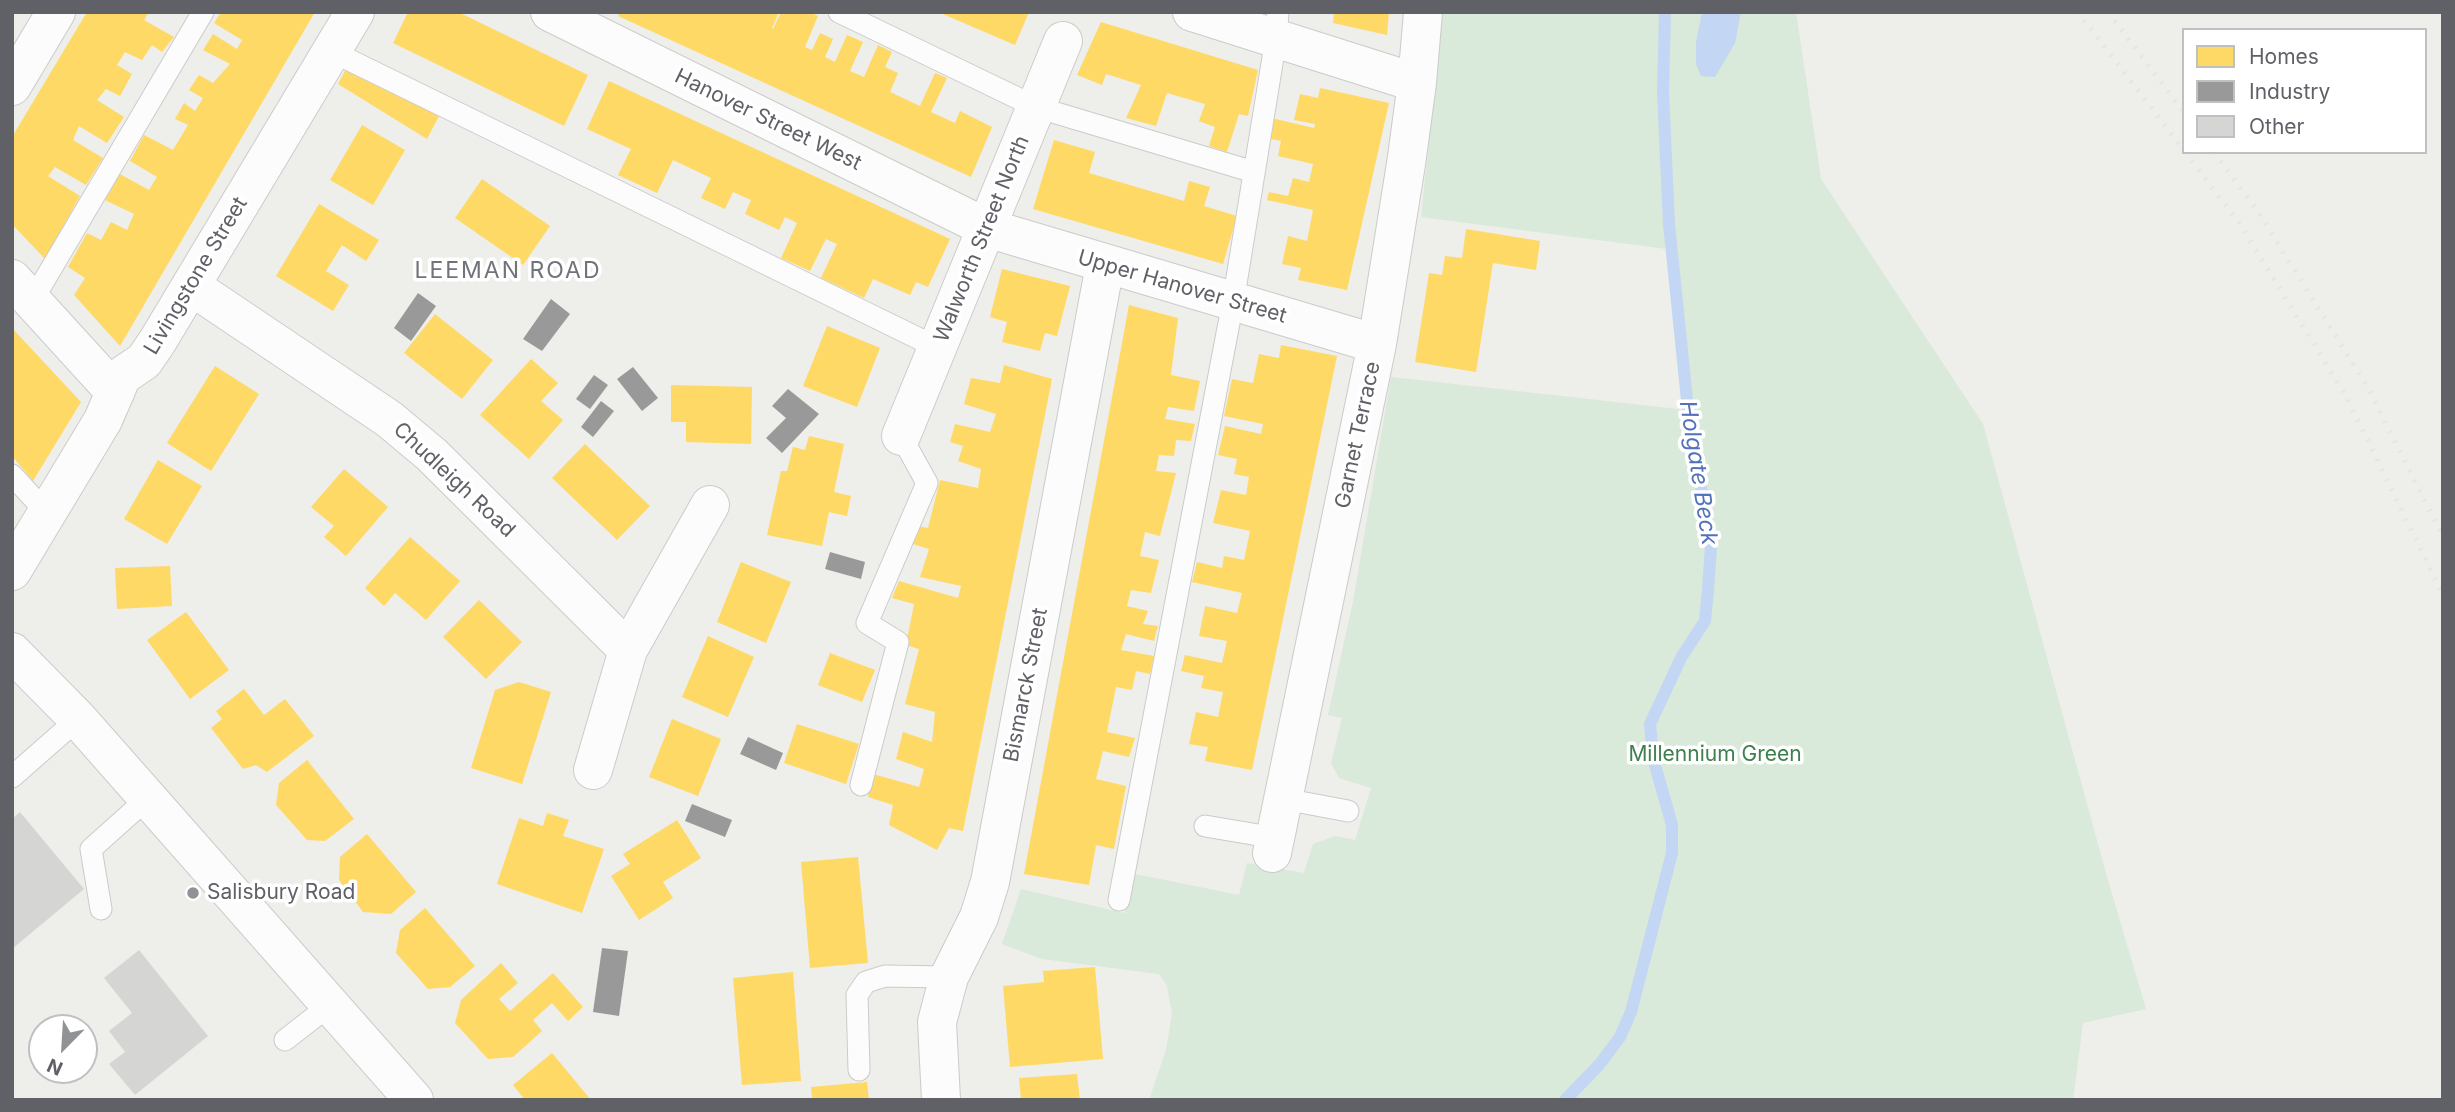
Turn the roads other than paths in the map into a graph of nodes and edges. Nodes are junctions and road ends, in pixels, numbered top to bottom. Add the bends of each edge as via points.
1 (56, 12) edge
2 (204, 12) edge
3 (355, 12) edge
4 (550, 12) edge
5 (839, 12) edge
6 (1192, 12) edge
7 (1423, 12) edge
8 (1277, 25) edge
9 (1063, 41) dead end
10 (331, 51) junction
11 (1417, 83) junction
12 (12, 86) edge
13 (1036, 107) junction
14 (1254, 172) junction
15 (987, 228) junction
16 (1105, 265) junction
17 (191, 286) junction
18 (22, 290) edge
19 (1233, 302) junction
20 (1377, 344) junction
21 (938, 348) junction
22 (115, 392) junction
23 (901, 436) joint
24 (12, 475) edge
25 (710, 505) dead end
26 (47, 513) junction
27 (12, 571) edge
28 (628, 650) junction
29 (12, 652) edge
30 (78, 719) junction
31 (593, 770) dead end
32 (12, 777) edge
33 (861, 785) dead end
34 (148, 798) junction
35 (1284, 799) junction
36 (1348, 811) dead end
37 (1205, 826) dead end
38 (1274, 846) joint
39 (1119, 900) dead end
40 (101, 909) dead end
41 (949, 977) junction
42 (330, 1005) junction
43 (285, 1040) dead end
44 (859, 1070) dead end
45 (414, 1100) edge
46 (941, 1100) edge

1 - 12 street
2 - 18 lane
3 - 10 street, Livingstone Street
4 - 15 street, Hanover Street West
5 - 13 lane
6 - 8 street
7 - 11 street, Garnet Terrace
8 - 11 street
8 - 14 lane
9 - 13 street, Walworth Street North
10 - 17 street, Livingstone Street
10 - 21 lane
11 - 20 street, Garnet Terrace
13 - 14 lane
13 - 15 street, Walworth Street North
14 - 19 lane
15 - 16 street, Upper Hanover Street
15 - 21 street, Walworth Street North
16 - 19 street, Upper Hanover Street
16 - 41 street, Bismarck Street via 990,882 979,917
17 - 22 street, Livingstone Street via 144,361 122,376
17 - 28 street, Chudleigh Road via 389,419
18 - 22 street
19 - 20 street, Upper Hanover Street
19 - 39 lane
20 - 35 street, Garnet Terrace
21 - 23 street, Walworth Street North
22 - 26 street, Livingstone Street
23 - 33 lane via 927,483 867,623 898,642
24 - 26 lane
25 - 28 street
26 - 27 street, Livingstone Street
28 - 31 street
29 - 30 street
30 - 32 lane
30 - 34 street
34 - 40 lane via 91,849
34 - 42 street
35 - 36 lane
35 - 38 street, Garnet Terrace
37 - 38 lane
41 - 44 lane via 885,976 866,982 857,995
41 - 46 street, Bismarck Street via 937,1022
42 - 43 lane
42 - 45 street

